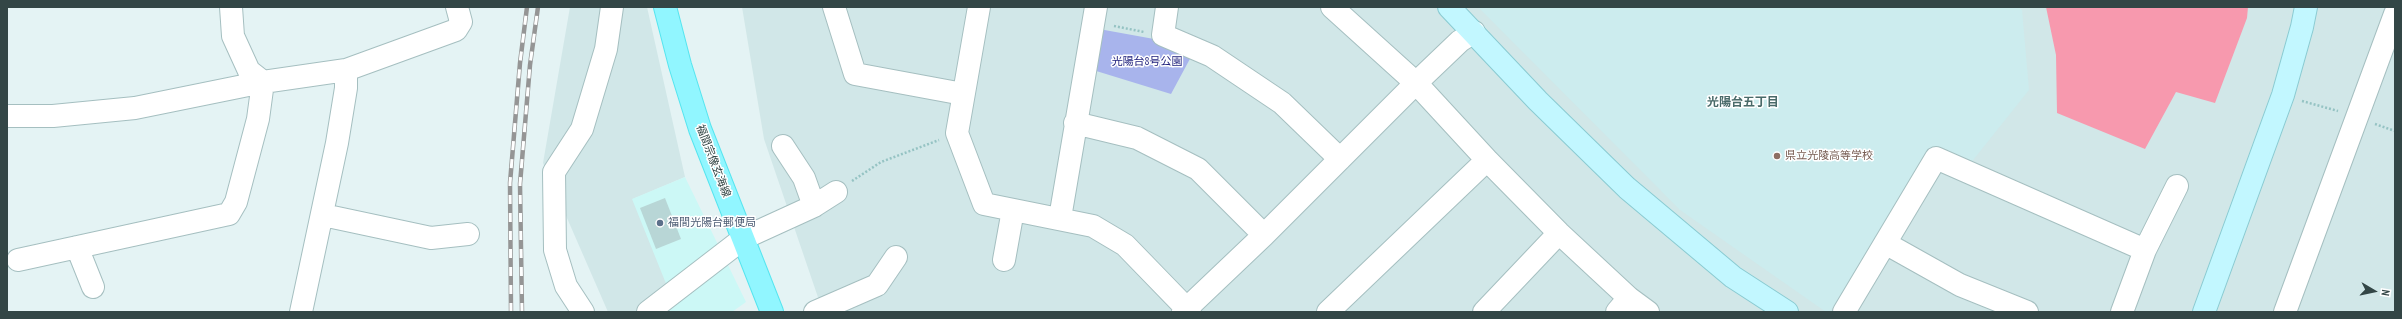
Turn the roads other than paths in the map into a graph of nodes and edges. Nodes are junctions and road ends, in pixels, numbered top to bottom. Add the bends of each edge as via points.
1 (231, 7) edge
2 (457, 7) edge
3 (612, 7) edge
4 (665, 7) edge
5 (834, 7) edge
6 (979, 7) edge
7 (1096, 7) edge
8 (1167, 7) edge
9 (1332, 7) edge
10 (1450, 7) edge
11 (2306, 7) edge
12 (2395, 14) edge
13 (1474, 32) junction
14 (346, 70) junction
15 (263, 82) junction
16 (1416, 83) junction
17 (964, 94) junction
18 (7, 116) edge
19 (1076, 123) junction
20 (783, 146) dead end
21 (1340, 159) junction
22 (1487, 160) junction
23 (2177, 186) dead end
24 (836, 192) road end
25 (814, 206) junction
26 (1014, 210) junction
27 (323, 215) junction
28 (1060, 218) junction
29 (1559, 233) junction
30 (468, 234) dead end
31 (1264, 235) junction
32 (744, 238) junction
33 (1885, 243) junction
34 (77, 247) junction
35 (2144, 250) junction
36 (896, 257) dead end
37 (18, 260) dead end
38 (1004, 260) dead end
39 (93, 287) dead end
40 (1623, 305) edge
41 (1187, 311) edge
42 (301, 312) edge
43 (583, 312) edge
44 (648, 312) edge
45 (772, 312) edge
46 (815, 312) edge
47 (1328, 312) edge
48 (1484, 312) edge
49 (1648, 312) edge
50 (1787, 312) edge
51 (1844, 312) edge
52 (2027, 312) edge
53 (2122, 312) edge
54 (2204, 312) edge
55 (2285, 312) edge

1 - 15 street via 233,36 249,71
2 - 14 street via 461,22 456,30
3 - 43 street via 606,49 582,129 554,172 556,250 566,286
4 - 32 main road, 福間宗像玄海線 via 700,129
5 - 17 street via 855,74
6 - 17 street
7 - 19 street
8 - 21 street via 1163,35 1212,56 1282,102
9 - 16 street
10 - 13 street
11 - 54 street via 2283,95
12 - 55 street
13 - 16 street
13 - 50 street via 1538,101 1627,188 1733,277
14 - 15 street
14 - 27 street via 346,88
15 - 18 street via 135,108 53,116
15 - 34 street via 258,119 236,202 228,214
16 - 21 street
16 - 22 street
17 - 26 street via 957,134 984,204
19 - 28 street
19 - 31 street via 1137,138 1198,169
20 - 25 street via 804,178
21 - 31 street
22 - 29 street
22 - 47 street
23 - 35 street
24 - 25 street
25 - 32 street
26 - 28 street
26 - 38 street
27 - 30 street via 431,238
27 - 42 street
28 - 41 street via 1092,226 1124,245
29 - 40 street
29 - 48 street
31 - 41 street
32 - 44 street
32 - 45 main road, 福間宗像玄海線
33 - 35 street via 1936,158
33 - 51 street
33 - 52 street via 1960,286
34 - 37 street
34 - 39 street
35 - 53 street
36 - 46 street via 877,285
40 - 49 street

